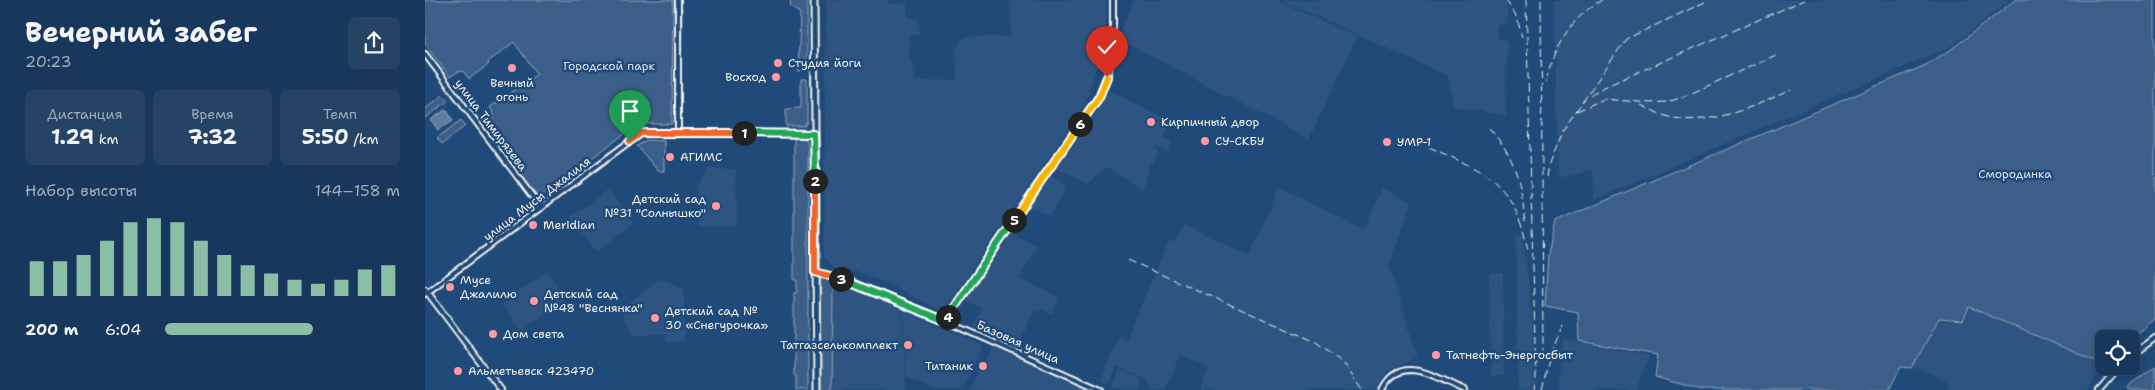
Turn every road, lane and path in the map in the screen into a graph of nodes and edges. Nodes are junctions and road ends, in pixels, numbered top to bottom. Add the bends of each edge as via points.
1 (678, 0) edge
2 (814, 0) edge
3 (1113, 0) edge
4 (425, 54) edge
5 (678, 134) junction
6 (814, 134) junction
7 (541, 208) junction
8 (815, 272) junction
9 (426, 292) edge
10 (945, 321) junction
11 (2155, 338) edge
12 (2140, 349) edge
13 (2112, 375) edge
14 (501, 390) edge
15 (817, 390) edge
16 (1101, 390) edge
17 (1382, 390) edge
18 (1465, 390) edge
19 (2099, 390) edge

1 - 5 street
2 - 6 main road
3 - 10 street via 1113,53 1099,97
4 - 7 street, улица Тимирязева
5 - 6 street, улица Мусы Джалиля
5 - 7 street, улица Мусы Джалиля via 641,133
6 - 8 main road
7 - 9 street, улица Мусы Джалиля
8 - 10 street, Базовая улица via 844,280
8 - 15 main road
9 - 14 main road
10 - 16 street, Базовая улица
11 - 12 main road
13 - 19 main road
17 - 18 street via 1392,375 1404,370 1419,371

